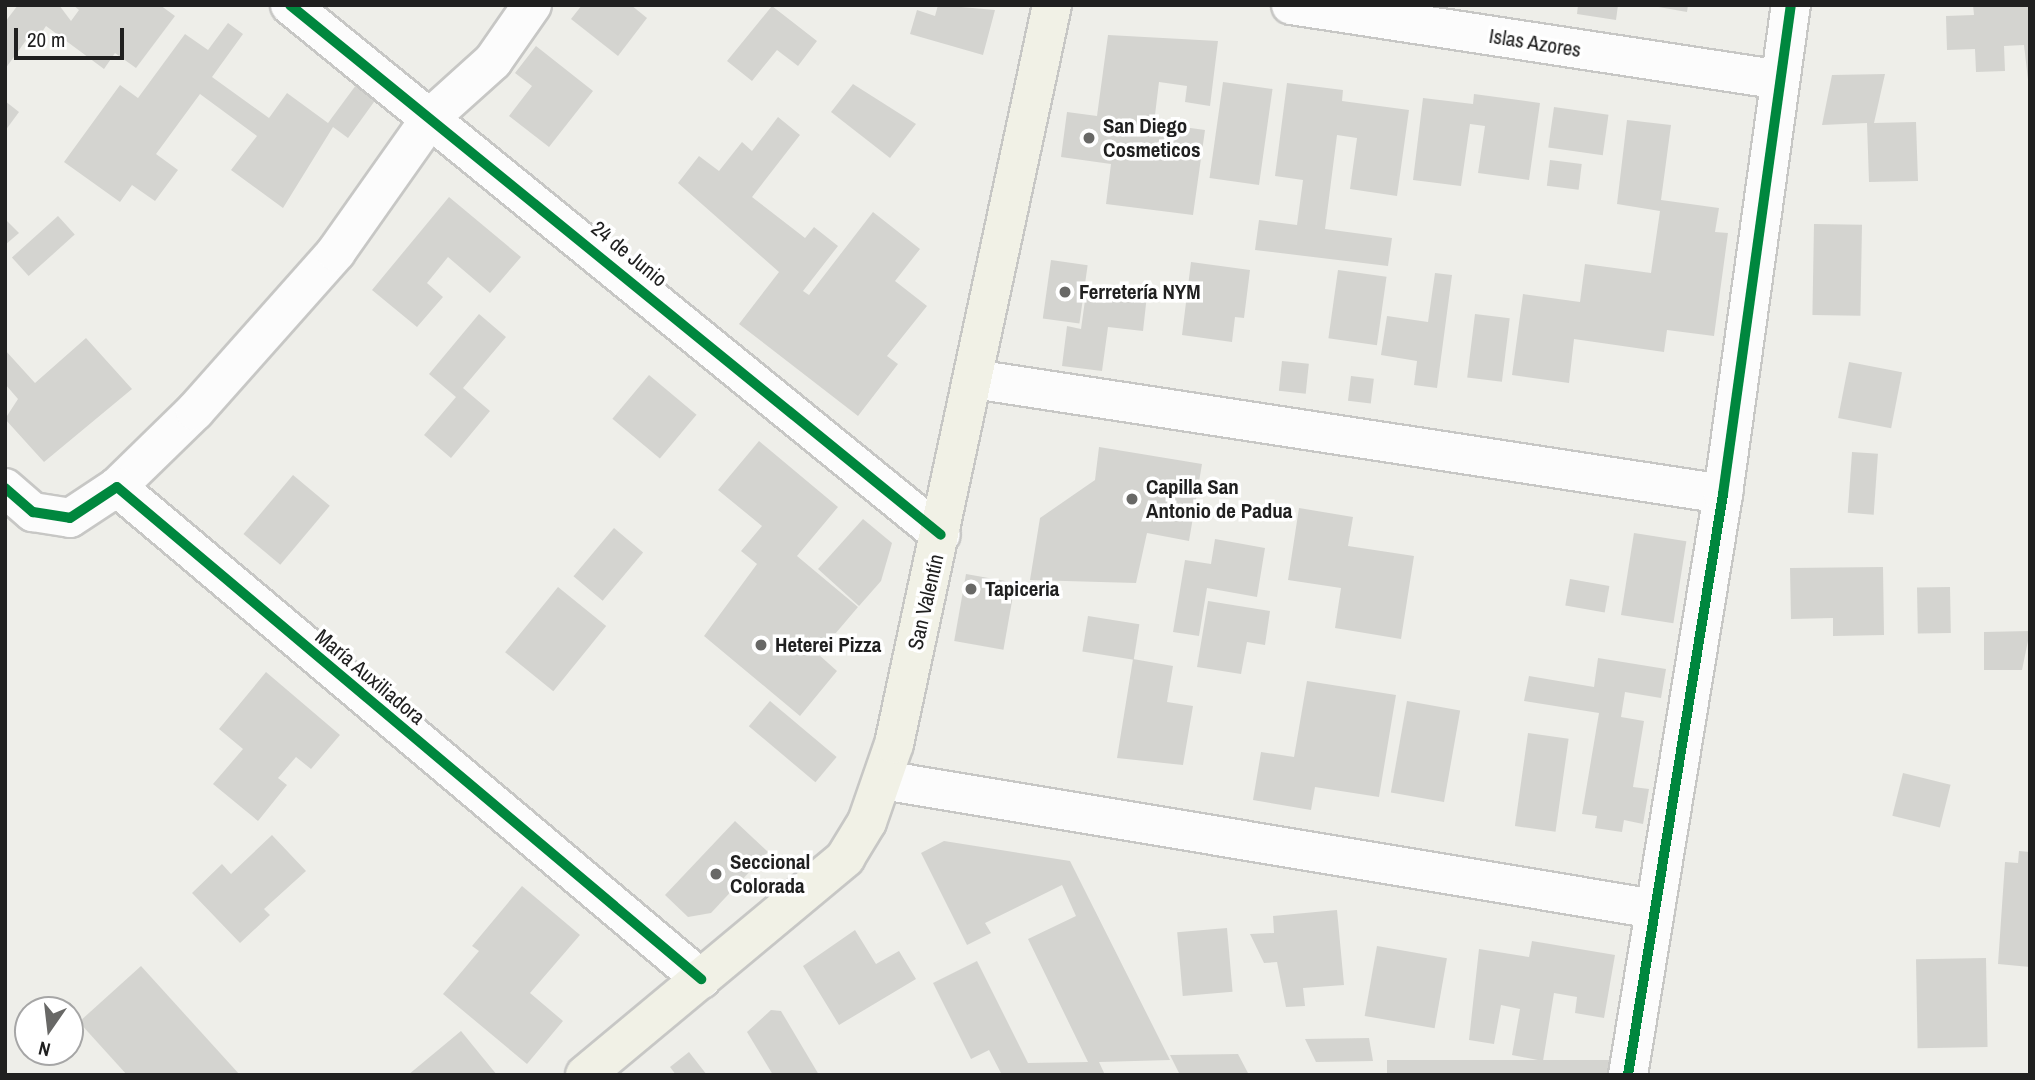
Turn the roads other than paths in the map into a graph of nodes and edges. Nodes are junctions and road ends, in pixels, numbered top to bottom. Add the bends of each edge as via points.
1 (290, 5) edge
2 (533, 5) edge
3 (1052, 5) edge
4 (1291, 5) edge
5 (1791, 5) edge
6 (1780, 80) junction
7 (432, 116) junction
8 (974, 379) junction
9 (117, 487) junction
10 (5, 488) edge
11 (1723, 494) junction
12 (941, 535) junction
13 (883, 780) junction
14 (1655, 909) junction
15 (701, 979) junction
16 (585, 1075) edge
17 (1628, 1075) edge

1 - 7 street, 24 de Junio
2 - 7 street via 494,61
3 - 8 main road, San Valentín
4 - 6 street, Islas Azores
5 - 6 street
6 - 11 street
7 - 9 street via 337,252 195,411
7 - 12 street, 24 de Junio
8 - 11 street
8 - 12 main road, San Valentín
9 - 10 street via 70,518 33,512
9 - 15 street, María Auxiliadora
11 - 14 street
12 - 13 main road, San Valentín
13 - 14 street
13 - 15 main road, San Valentín via 845,858
14 - 17 street
15 - 16 main road, San Valentín

